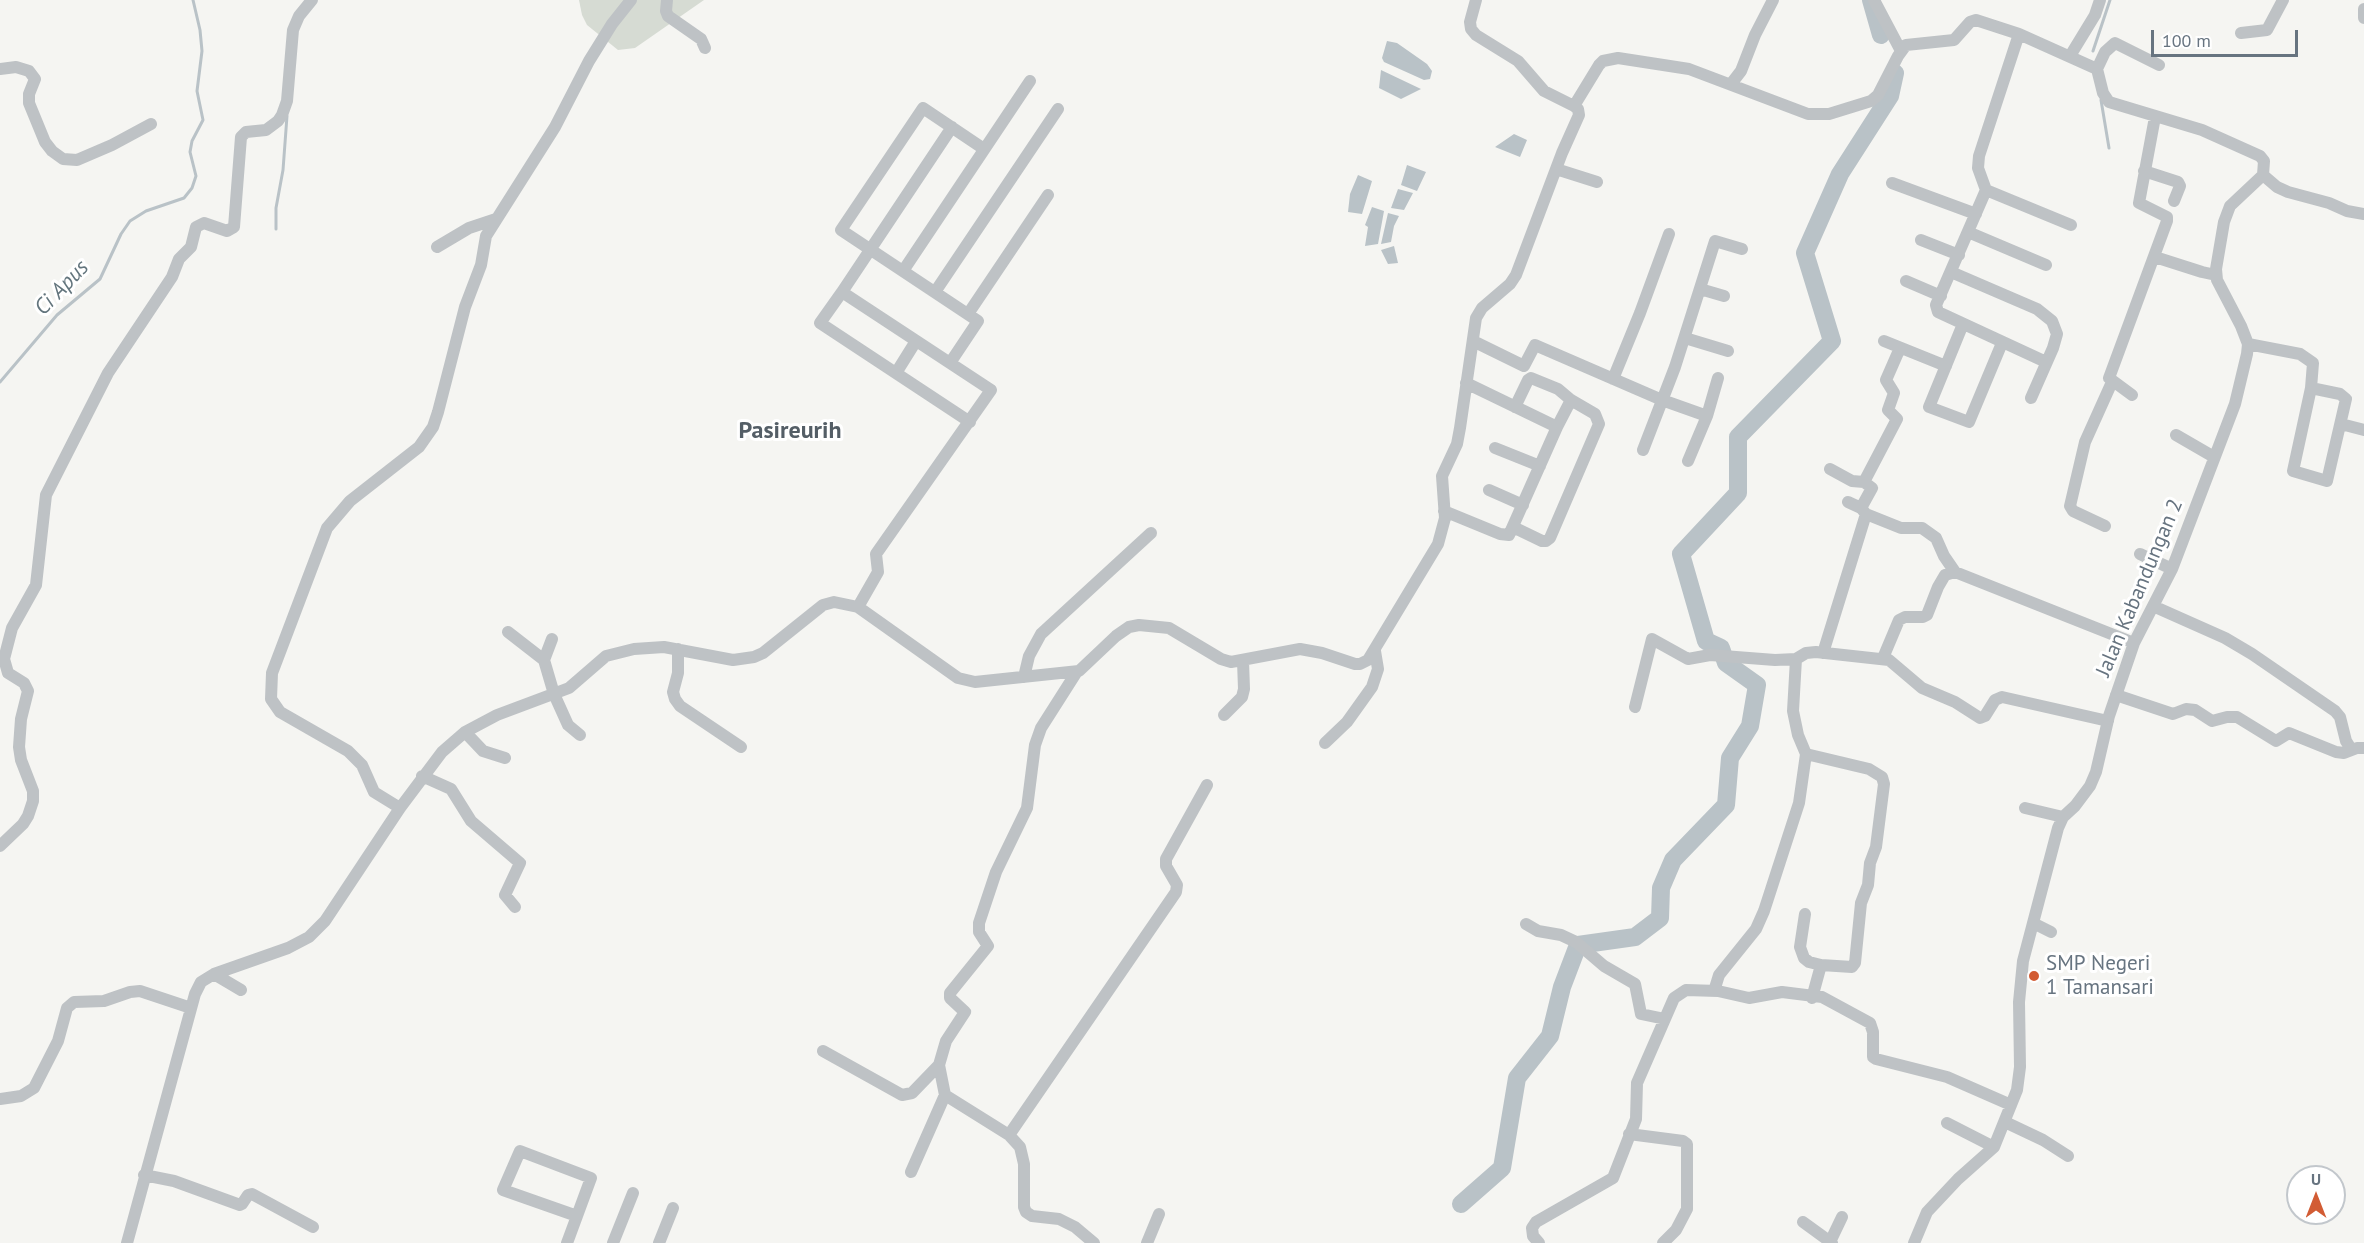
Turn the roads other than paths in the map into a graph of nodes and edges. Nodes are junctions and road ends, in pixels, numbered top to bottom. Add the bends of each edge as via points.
1 (312, 0) edge
2 (631, 0) edge
3 (667, 0) edge
4 (1476, 0) edge
5 (1773, 0) edge
6 (1874, 0) edge
7 (2100, 0) edge
8 (2283, 0) edge
9 (2364, 9) edge
10 (2364, 18) edge
11 (2241, 33) dead end
12 (2019, 34) junction
13 (705, 48) dead end
14 (1901, 51) junction
15 (2070, 56) junction
16 (2159, 65) dead end
17 (0, 69) edge
18 (2097, 69) junction
19 (1029, 81) dead end
20 (1731, 84) junction
21 (1574, 106) junction
22 (1058, 109) dead end
23 (2155, 117) junction
24 (152, 124) dead end
25 (952, 127) junction
26 (984, 149) junction
27 (1556, 169) junction
28 (2144, 171) junction
29 (2263, 175) junction
30 (1597, 182) dead end
31 (1892, 183) dead end
32 (1986, 190) junction
33 (1048, 195) dead end
34 (2174, 201) dead end
35 (1976, 214) junction
36 (2364, 214) edge
37 (496, 219) junction
38 (2071, 225) dead end
39 (1968, 232) junction
40 (1669, 234) dead end
41 (1921, 240) dead end
42 (437, 247) dead end
43 (870, 249) junction
44 (1742, 249) dead end
45 (1959, 255) junction
46 (2156, 257) junction
47 (2046, 265) dead end
48 (903, 271) junction
49 (1951, 272) junction
50 (2217, 275) junction
51 (1906, 281) dead end
52 (1700, 289) junction
53 (842, 292) junction
54 (935, 292) junction
55 (1724, 296) dead end
56 (1941, 296) junction
57 (968, 314) junction
58 (1963, 324) junction
59 (1685, 338) junction
60 (916, 341) junction
61 (1473, 341) junction
62 (1884, 341) dead end
63 (2002, 343) junction
64 (2248, 344) junction
65 (1900, 348) junction
66 (1728, 351) dead end
67 (2046, 362) junction
68 (950, 363) junction
69 (1946, 366) junction
70 (896, 373) junction
71 (1718, 378) dead end
72 (1613, 379) junction
73 (2112, 382) junction
74 (1466, 383) junction
75 (2311, 387) junction
76 (2132, 395) dead end
77 (2031, 398) dead end
78 (1571, 400) junction
79 (1662, 400) junction
80 (1515, 407) junction
81 (1707, 416) junction
82 (970, 422) junction
83 (2341, 424) junction
84 (1557, 426) junction
85 (2364, 430) edge
86 (2176, 435) dead end
87 (1495, 448) dead end
88 (1643, 450) dead end
89 (2214, 457) junction
90 (1688, 461) dead end
91 (1540, 466) junction
92 (1830, 469) dead end
93 (1864, 482) junction
94 (1489, 490) dead end
95 (1848, 502) dead end
96 (1523, 504) junction
97 (1444, 511) junction
98 (1864, 511) junction
99 (2105, 526) dead end
100 (1513, 527) junction
101 (1151, 533) dead end
102 (2140, 554) dead end
103 (2172, 569) junction
104 (1955, 572) junction
105 (2153, 606) junction
106 (858, 608) junction
107 (508, 632) dead end
108 (552, 639) dead end
109 (2134, 643) junction
110 (678, 649) junction
111 (1375, 651) junction
112 (1823, 653) junction
113 (1883, 658) junction
114 (1796, 659) junction
115 (544, 660) junction
116 (1243, 661) junction
117 (1076, 673) junction
118 (1024, 676) junction
119 (554, 694) junction
120 (2116, 695) junction
121 (1635, 707) dead end
122 (1224, 715) dead end
123 (2108, 721) junction
124 (465, 732) junction
125 (580, 735) dead end
126 (1325, 743) dead end
127 (741, 747) dead end
128 (2364, 748) edge
129 (2351, 749) junction
130 (1806, 754) junction
131 (505, 758) dead end
132 (423, 776) junction
133 (1207, 785) dead end
134 (400, 808) junction
135 (2025, 808) dead end
136 (2063, 817) junction
137 (0, 846) edge
138 (515, 907) dead end
139 (1805, 914) dead end
140 (2033, 923) junction
141 (1526, 924) dead end
142 (2051, 932) dead end
143 (1821, 965) junction
144 (214, 974) junction
145 (241, 990) dead end
146 (1718, 991) junction
147 (1812, 998) junction
148 (191, 1008) junction
149 (1665, 1019) junction
150 (823, 1051) dead end
151 (939, 1065) junction
152 (945, 1095) junction
153 (0, 1099) edge
154 (2011, 1105) junction
155 (2004, 1122) junction
156 (1947, 1123) dead end
157 (1629, 1134) junction
158 (1009, 1135) junction
159 (1994, 1147) junction
160 (2068, 1156) dead end
161 (911, 1172) dead end
162 (144, 1175) junction
163 (633, 1193) dead end
164 (673, 1208) dead end
165 (1159, 1214) dead end
166 (577, 1216) junction
167 (1842, 1217) dead end
168 (1803, 1222) dead end
169 (313, 1227) dead end
170 (1831, 1242) edge
171 (127, 1243) edge
172 (567, 1243) edge
173 (613, 1243) edge
174 (659, 1243) edge
175 (1095, 1243) edge
176 (1147, 1243) edge
177 (1539, 1243) edge
178 (1664, 1243) edge
179 (1914, 1243) edge

1 - 137 street via 293,30 287,101 282,115 266,130 244,133 241,137 234,227 227,231 204,223 196,227 191,247 179,259 172,277 104,381 46,495 36,585 12,628 4,659 8,673 24,683 28,691 19,747 33,801 23,824
2 - 37 street via 589,61 555,127
3 - 13 street via 668,16 701,39
4 - 21 street via 1470,22 1476,36 1518,61 1544,91
5 - 20 street via 1741,71
6 - 14 street
7 - 15 street
8 - 11 street via 2267,30
9 - 10 street
12 - 14 street via 1973,20 1954,40 1913,43
12 - 15 street
12 - 32 street via 1978,156
14 - 20 street via 1878,95 1871,101 1829,114 1808,114
15 - 18 street
16 - 18 street via 2115,44 2105,52
17 - 24 street via 16,67 28,71 35,79 29,103 45,142 63,159 77,160 96,153
18 - 23 street via 2109,102
19 - 26 street
20 - 21 street via 1674,66 1610,59 1595,70
21 - 27 street via 1579,115
22 - 54 street
23 - 28 street
23 - 29 street via 2202,130 2260,156 2264,161
25 - 26 street
25 - 43 street
25 - 43 street via 923,108 841,230
26 - 48 street
27 - 30 street
27 - 61 street via 1516,275 1482,308 1476,318
28 - 34 street via 2178,182
28 - 46 street via 2139,203 2168,219
29 - 36 street via 2288,192
29 - 50 street via 2230,206 2218,251
31 - 35 street
32 - 35 street
32 - 38 street
33 - 57 street
35 - 39 street
37 - 42 street via 469,228
37 - 134 street via 483,244 479,274 465,307 433,426 410,455 350,501 327,528 270,683 271,699 280,712 348,751 362,765 374,792
39 - 45 street
39 - 47 street
40 - 72 street
41 - 45 street
43 - 48 street
43 - 53 street
44 - 52 street via 1715,241
45 - 49 street
46 - 50 street
46 - 73 street via 2109,376
48 - 54 street
49 - 56 street
49 - 67 street via 2047,316 2057,334
50 - 64 street
51 - 56 street
52 - 55 street
52 - 59 street
53 - 60 street
53 - 70 street via 820,323
54 - 57 street
56 - 58 street via 1936,305 1938,312
57 - 68 street via 978,321
58 - 63 street
58 - 69 street
59 - 66 street
59 - 79 street
60 - 68 street
60 - 70 street
61 - 72 street via 1524,366 1535,345
61 - 74 street
62 - 65 street
63 - 67 street
63 - 69 street via 1969,422 1929,407
64 - 75 street via 2308,357 2314,367
64 - 89 street, Jalan Kabandungan 2 via 2235,405
65 - 69 street
65 - 93 street via 1886,380 1894,393 1888,410 1897,419
67 - 77 street
68 - 82 street via 991,390
70 - 82 street
71 - 81 street
72 - 79 street
73 - 76 street
73 - 99 street via 2085,442 2070,506
74 - 80 street
74 - 97 street via 1457,444 1442,476
75 - 83 street via 2345,396
75 - 83 street via 2294,472 2328,481
78 - 80 street via 1558,389 1532,378
78 - 84 street
78 - 100 street via 1595,414 1599,424 1558,521 1546,541
79 - 81 street
79 - 88 street
80 - 84 street
81 - 90 street
82 - 106 street via 876,554 878,572
83 - 85 street
84 - 91 street
86 - 89 street
87 - 91 street
89 - 103 street, Jalan Kabandungan 2
91 - 96 street
92 - 93 street via 1852,481
93 - 98 street via 1872,488
94 - 96 street
95 - 98 street
96 - 100 street
97 - 100 street via 1507,536
97 - 111 street via 1442,533 1432,556
98 - 104 street via 1901,528 1922,528 1936,538
98 - 112 street
101 - 118 street via 1041,634
102 - 103 street
103 - 105 street, Jalan Kabandungan 2
104 - 109 street
104 - 113 street via 1945,575 1928,615 1899,620
105 - 109 street, Jalan Kabandungan 2
105 - 129 street via 2234,643 2336,711
106 - 110 street via 839,602 823,605 754,657 733,660
106 - 118 street via 958,678 983,682
107 - 115 street
108 - 115 street
109 - 120 street, Jalan Kabandungan 2
110 - 119 street via 648,647 618,652 598,662 569,688
110 - 127 street via 675,699
111 - 116 street via 1360,664 1306,650
111 - 126 street via 1378,669 1372,687 1347,722
112 - 113 street
112 - 114 street via 1806,653
113 - 123 street via 1922,688 1980,718 2002,697
114 - 121 street via 1718,655 1688,659 1652,639
114 - 130 street via 1793,711
115 - 119 street
116 - 117 street via 1221,659 1169,628 1139,625 1116,636
116 - 122 street via 1242,697
117 - 118 street
117 - 151 street via 1041,728 1035,745 1027,808 996,872 979,923 979,932 988,946 950,993 950,998 965,1012 946,1041
119 - 124 street
119 - 125 street via 568,726
120 - 123 street, Jalan Kabandungan 2
120 - 129 street via 2173,714 2186,709 2212,721 2236,717 2271,740 2289,733 2336,752
123 - 136 street, Jalan Kabandungan 2 via 2090,786
124 - 131 street via 483,751
124 - 132 street
128 - 129 street
130 - 143 street via 1869,769 1882,777 1884,784 1876,847 1858,918 1855,963 1846,968
130 - 146 street via 1799,803 1764,911 1756,929 1719,975 1715,988
132 - 134 street
132 - 138 street via 451,789 471,821 520,863 505,895
133 - 158 street via 1166,859 1176,892
134 - 144 street via 318,930 299,943
135 - 136 street
136 - 140 street, Jalan Kabandungan 2
139 - 143 street via 1801,954 1809,962
140 - 142 street
140 - 154 street, Jalan Kabandungan 2 via 2023,961 2020,1067
141 - 149 street via 1579,944 1604,966 1635,984 1641,1014
143 - 147 street
144 - 145 street
144 - 148 street via 201,982
146 - 147 street via 1749,998 1782,992
146 - 149 street via 1681,992
147 - 154 street via 1822,997 1870,1023 1876,1059 1947,1077
148 - 153 street via 140,991 104,1001 74,1002 67,1008 58,1041 34,1088 21,1096
148 - 162 street
149 - 157 street via 1637,1083 1637,1114
150 - 151 street via 902,1095 912,1093
151 - 152 street
152 - 158 street
152 - 161 street
154 - 155 street, Jalan Kabandungan 2
155 - 159 street, Jalan Kabandungan 2
155 - 160 street
156 - 159 street
157 - 177 street via 1610,1181 1534,1224 1533,1236
157 - 178 street via 1688,1144 1687,1209
158 - 175 street via 1020,1147 1024,1164 1026,1212 1059,1218
159 - 179 street, Jalan Kabandungan 2 via 1927,1212
162 - 169 street via 174,1181 240,1205 252,1194
162 - 171 street
163 - 173 street
164 - 174 street
165 - 176 street
166 - 166 street via 503,1190 520,1151 591,1178
166 - 172 street
167 - 170 street
168 - 170 street

